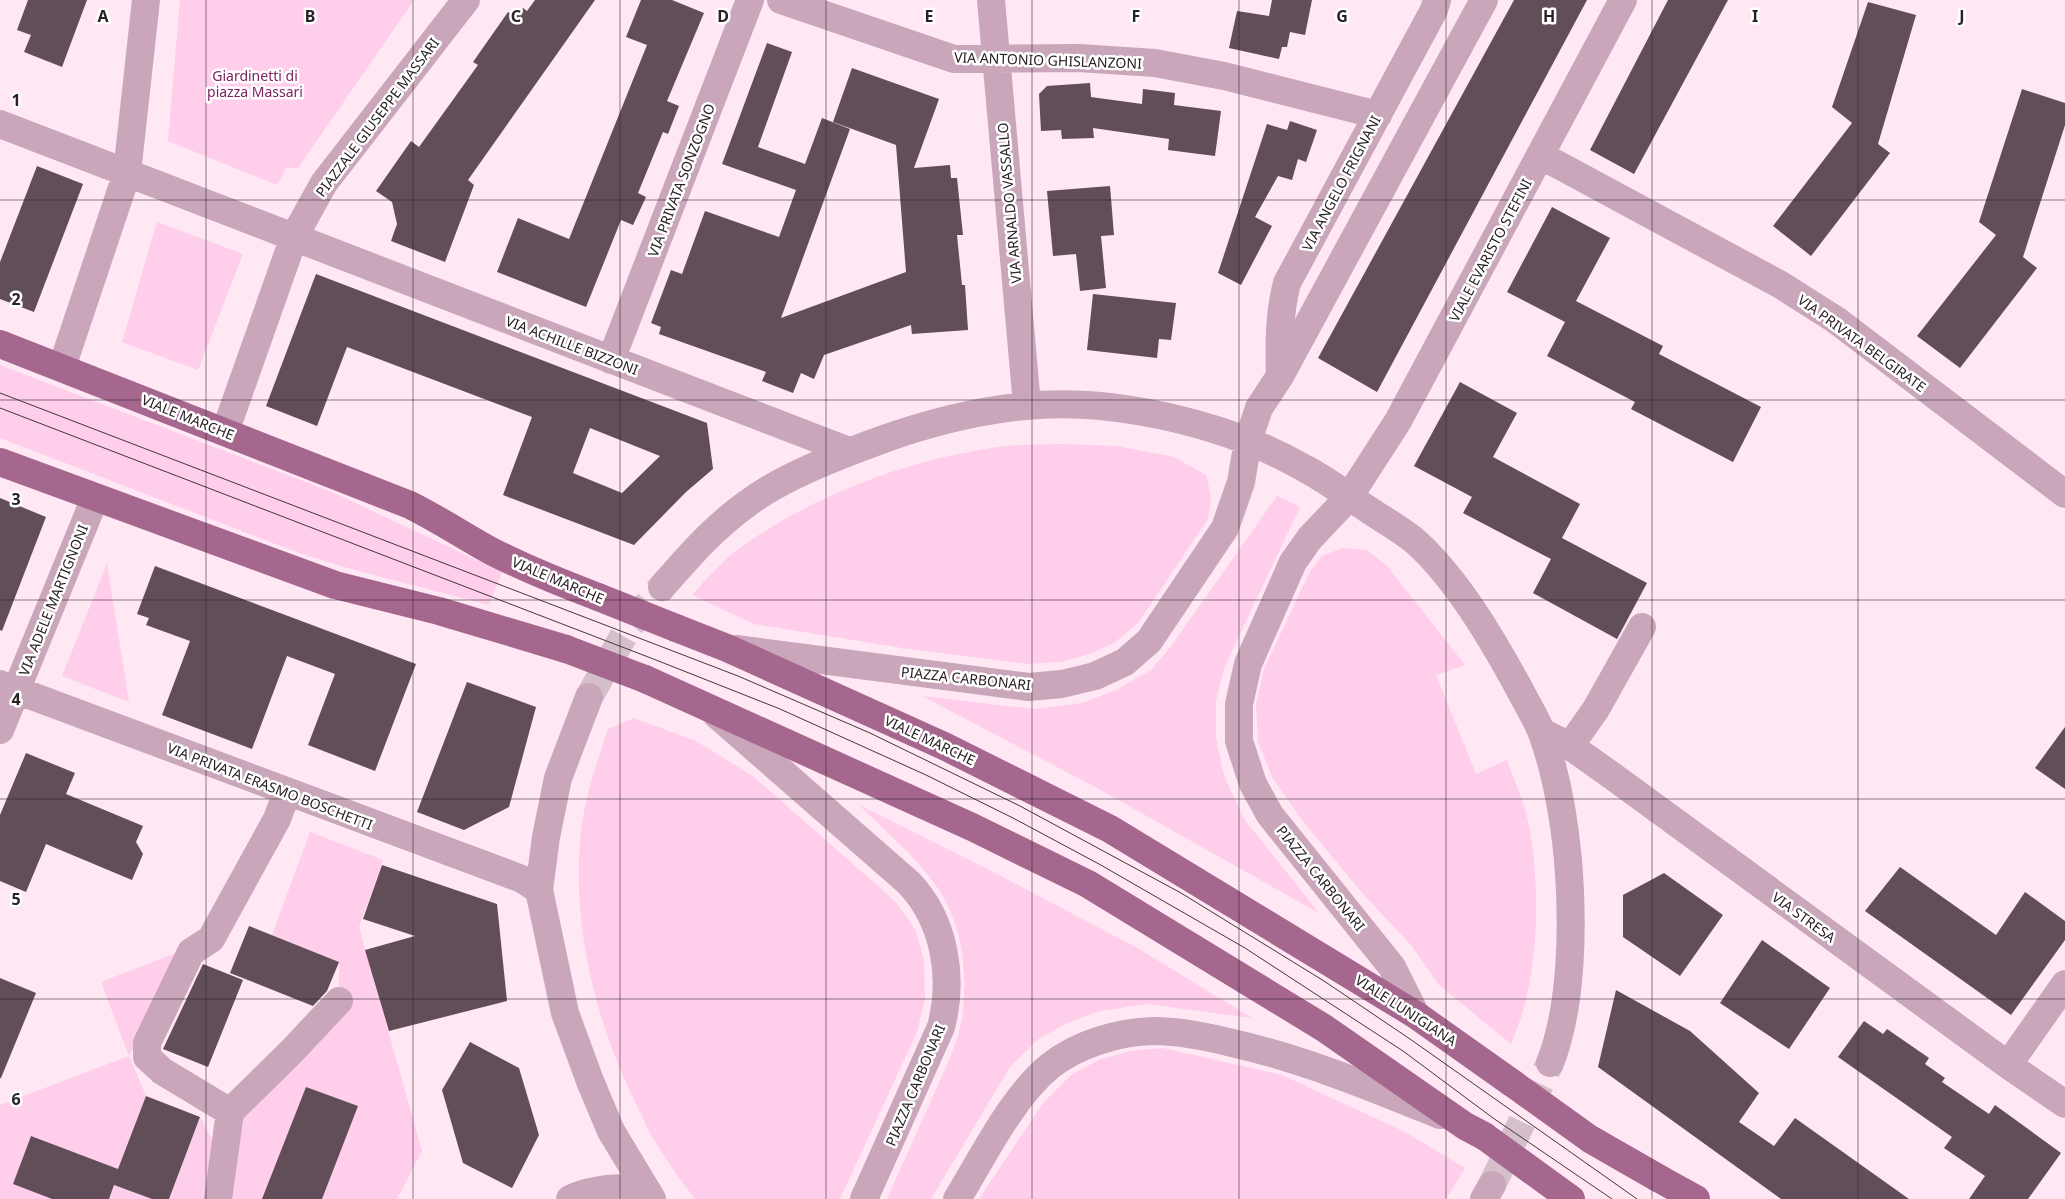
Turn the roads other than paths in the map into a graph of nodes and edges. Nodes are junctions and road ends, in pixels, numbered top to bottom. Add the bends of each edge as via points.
1 (146, 0) edge
2 (466, 0) edge
3 (750, 0) edge
4 (781, 0) edge
5 (991, 0) edge
6 (1437, 0) edge
7 (1484, 0) edge
8 (1623, 0) edge
9 (997, 58) junction
10 (1378, 115) junction
11 (0, 124) edge
12 (1540, 155) junction
13 (127, 172) junction
14 (294, 237) junction
15 (0, 344) edge
16 (612, 360) junction
17 (62, 367) junction
18 (1280, 376) junction
19 (1027, 405) junction
20 (225, 432) junction
21 (1248, 441) junction
22 (849, 451) junction
23 (0, 462) edge
24 (2065, 494) edge
25 (1349, 497) junction
26 (95, 498) junction
27 (662, 586) tunnel mouth
28 (1642, 627) dead end
29 (727, 648) junction
30 (8, 688) edge
31 (589, 697) tunnel mouth
32 (709, 707) junction
33 (0, 730) edge
34 (1542, 732) junction
35 (1570, 746) junction
36 (287, 792) junction
37 (1110, 829) joint
38 (539, 890) junction
39 (2065, 984) edge
40 (339, 1001) dead end
41 (1416, 1015) junction
42 (1550, 1063) tunnel mouth
43 (2008, 1065) junction
44 (2065, 1104) edge
45 (230, 1112) junction
46 (1474, 1131) junction
47 (218, 1199) edge
48 (570, 1199) edge
49 (652, 1199) edge
50 (864, 1199) edge
51 (957, 1199) edge
52 (1571, 1199) edge
53 (1696, 1199) edge

1 - 13 street
2 - 14 street, PIAZZALE GIUSEPPE MASSARI via 324,183
3 - 16 street, VIA PRIVATA SONZOGNO
4 - 9 street, VIA ANTONIO GHISLANZONI via 954,59
5 - 9 street, VIA ARNALDO VASSALLO
6 - 10 street, VIA ANGELO FRIGNANI
7 - 18 street
8 - 12 street, VIALE EVARISTO STEFINI
9 - 10 street, VIA ANTONIO GHISLANZONI via 1079,58 1155,63 1224,76
9 - 19 street, VIA ARNALDO VASSALLO
10 - 18 street, VIA ANGELO FRIGNANI via 1287,283 1279,335
11 - 13 street
12 - 24 street, VIA PRIVATA BELGIRATE via 1781,285 1836,320
12 - 25 street, VIALE EVARISTO STEFINI via 1398,421
13 - 14 street
13 - 17 street
14 - 16 street, VIA ACHILLE BIZZONI
14 - 20 street, PIAZZALE GIUSEPPE MASSARI
15 - 17 main road, VIALE MARCHE
16 - 22 street, VIA ACHILLE BIZZONI
17 - 20 main road, VIALE MARCHE
18 - 21 street via 1260,408
19 - 21 street via 1133,410 1180,420
19 - 22 street via 962,416
20 - 29 main road, VIALE MARCHE, bridge via 410,505 532,571
21 - 25 street via 1304,467
21 - 29 street, PIAZZA CARBONARI via 1241,482 1225,528 1149,641 1125,662 1095,676 1029,687
22 - 27 street via 750,501 701,542
23 - 26 main road
25 - 34 street via 1415,542 1443,572 1497,648
25 - 41 street, PIAZZA CARBONARI via 1292,562 1248,664 1239,704 1239,741 1253,784 1270,815 1392,967
26 - 30 street, VIA ADELE MARTIGNONI
26 - 32 main road, bridge via 335,586 438,611 566,649
28 - 35 street via 1596,709
29 - 37 main road, VIALE MARCHE via 944,746
30 - 33 street, VIA ADELE MARTIGNONI
30 - 36 street, VIA PRIVATA ERASMO BOSCHETTI
31 - 38 street via 558,778
32 - 46 main road via 972,827 1088,884 1324,1028
32 - 50 street, PIAZZA CARBONARI via 909,883 925,902 939,935 947,981 941,1027
34 - 35 street, VIA STRESA
34 - 42 street via 1559,792 1571,902 1569,964 1560,1039
35 - 43 street, VIA STRESA
36 - 38 street, VIA PRIVATA ERASMO BOSCHETTI via 522,879
36 - 45 street via 277,819 211,939 191,952 147,1043 147,1057 162,1071
37 - 41 main road, VIALE LUNIGIANA
38 - 49 street via 565,1012 590,1081 612,1130
39 - 43 street
40 - 45 street
41 - 53 main road, VIALE LUNIGIANA, bridge via 1590,1139
43 - 44 street, VIA STRESA
45 - 47 street
46 - 51 street via 1361,1084 1266,1050 1195,1034 1152,1031 1110,1038 1078,1048 1050,1066 1018,1100
46 - 52 main road, bridge
48 - 49 street via 612,1189 629,1189

